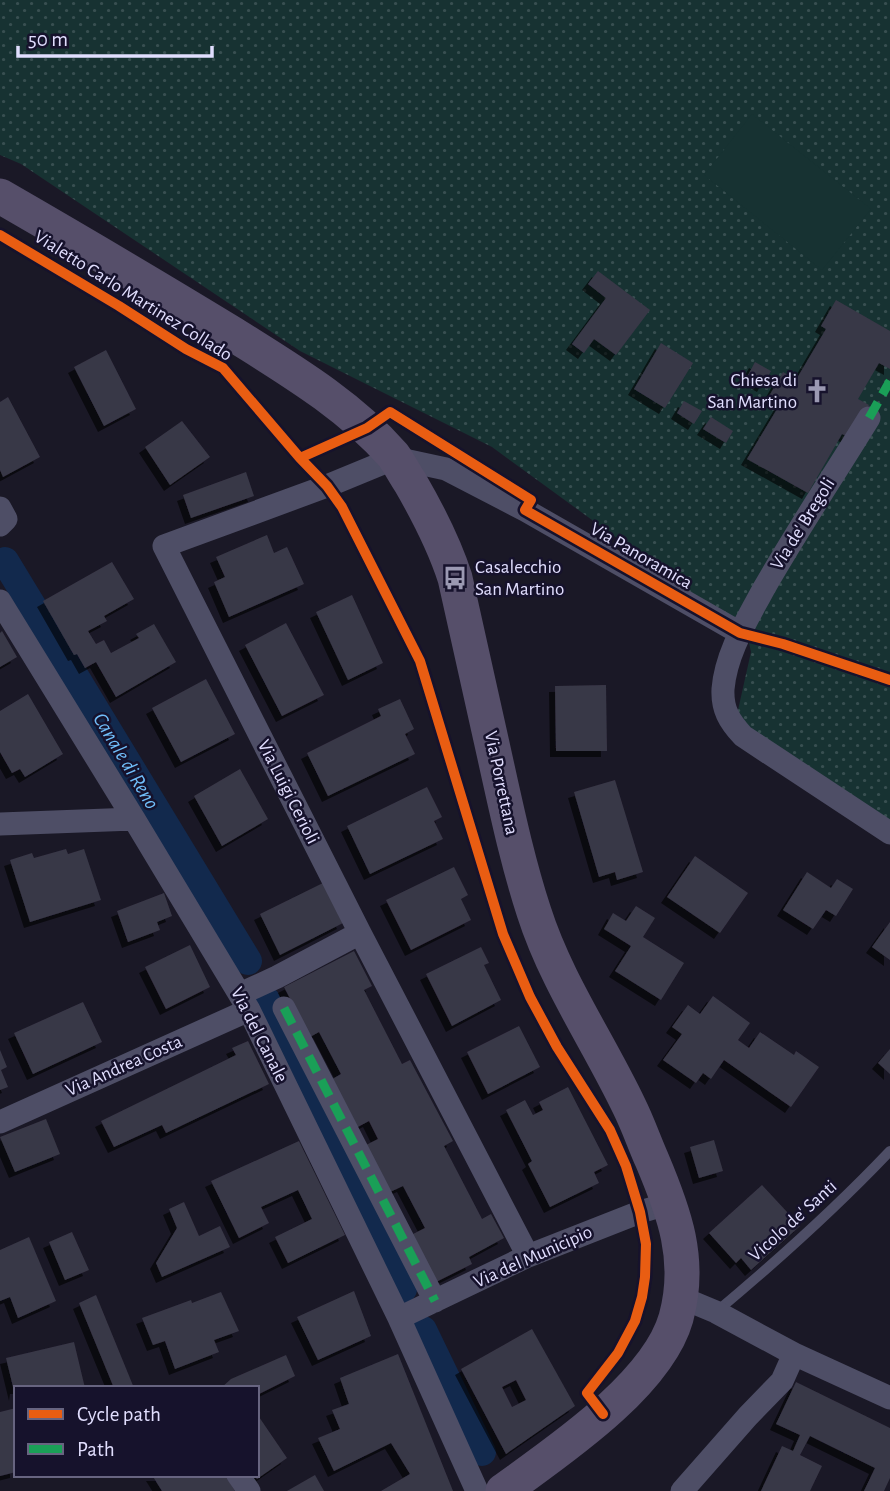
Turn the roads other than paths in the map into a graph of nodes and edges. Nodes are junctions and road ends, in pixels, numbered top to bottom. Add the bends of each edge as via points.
1 (0, 196) edge
2 (869, 418) dead end
3 (395, 458) junction
4 (0, 508) edge
5 (0, 525) edge
6 (0, 601) edge
7 (740, 633) junction
8 (134, 819) junction
9 (0, 824) edge
10 (890, 833) edge
11 (360, 933) junction
12 (244, 1002) junction
13 (284, 1008) dead end
14 (0, 1122) edge
15 (890, 1152) edge
16 (670, 1203) junction
17 (528, 1256) junction
18 (680, 1297) junction
19 (435, 1301) junction
20 (716, 1312) junction
21 (399, 1318) junction
22 (793, 1354) junction
23 (890, 1398) edge
24 (477, 1491) edge
25 (503, 1491) edge
26 (682, 1491) edge

1 - 3 main road, Via Porrettana via 312,385 340,404
2 - 7 street, Via de' Bregoli
3 - 7 street, Via Panoramica via 446,469
3 - 11 street, Via Luigi Cerioli via 164,547
3 - 16 main road, Via Porrettana via 427,511 455,578 517,858 534,915 554,964 629,1106
4 - 5 street via 6,519
6 - 8 street, Via del Canale
7 - 10 street via 723,690 725,710 734,726
8 - 9 street
8 - 12 street, Via del Canale
11 - 12 street, Via Andrea Costa via 277,977
11 - 17 street, Via Luigi Cerioli
12 - 14 street, Via Andrea Costa
12 - 21 street, Via del Canale
13 - 19 street
15 - 20 lane, Vicolo de' Santi via 844,1200
16 - 17 street, Via del Municipio
16 - 18 main road, Via Porrettana via 680,1251
17 - 19 street, Via del Municipio
18 - 20 street
18 - 25 main road, Via Porrettana via 663,1349 628,1391
19 - 21 street, Via del Municipio
20 - 22 street
21 - 24 street, Via del Canale
22 - 23 street
22 - 26 street via 782,1381

